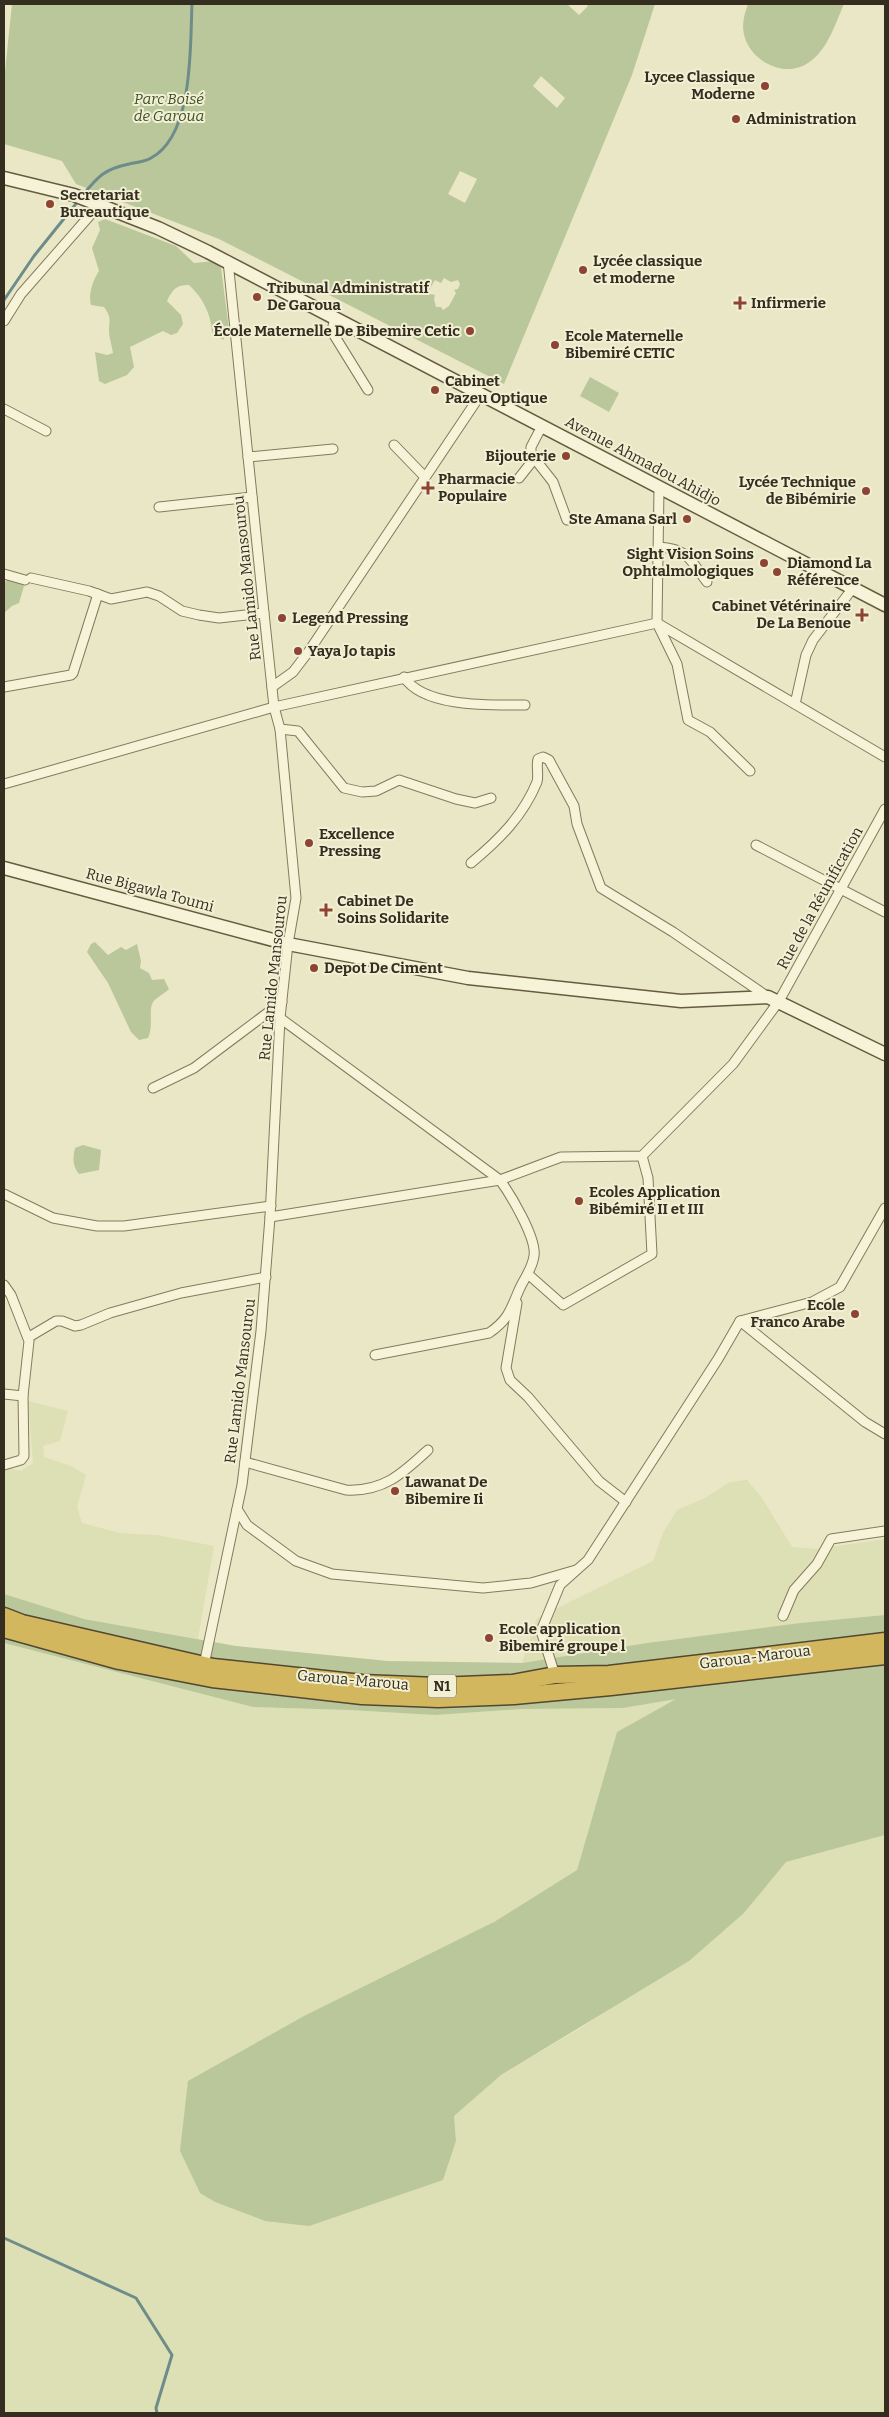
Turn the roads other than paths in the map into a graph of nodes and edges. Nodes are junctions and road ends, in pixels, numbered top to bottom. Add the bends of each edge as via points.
1 (4, 178) edge
2 (96, 204) junction
3 (228, 262) junction
4 (335, 318) junction
5 (4, 322) edge
6 (368, 390) dead end
7 (480, 394) junction
8 (4, 409) edge
9 (542, 426) junction
10 (46, 431) dead end
11 (394, 445) dead end
12 (332, 449) dead end
13 (248, 458) junction
14 (534, 459) junction
15 (424, 476) junction
16 (519, 478) dead end
17 (658, 488) junction
18 (252, 497) junction
19 (159, 507) dead end
20 (567, 520) dead end
21 (659, 547) junction
22 (4, 574) edge
23 (707, 582) dead end
24 (853, 588) junction
25 (98, 594) junction
26 (885, 605) edge
27 (264, 613) junction
28 (657, 623) junction
29 (404, 677) junction
30 (4, 687) edge
31 (272, 687) junction
32 (795, 704) junction
33 (524, 705) dead end
34 (274, 707) junction
35 (280, 729) junction
36 (885, 757) edge
37 (750, 771) dead end
38 (4, 784) edge
39 (491, 798) dead end
40 (885, 809) edge
41 (756, 845) dead end
42 (471, 863) dead end
43 (4, 868) edge
44 (842, 891) junction
45 (885, 912) edge
46 (288, 944) junction
47 (774, 999) junction
48 (282, 1002) junction
49 (280, 1018) junction
50 (885, 1053) edge
51 (153, 1088) dead end
52 (642, 1156) junction
53 (500, 1180) junction
54 (4, 1194) edge
55 (271, 1206) junction
56 (885, 1208) edge
57 (270, 1217) junction
58 (529, 1275) junction
59 (266, 1277) junction
60 (4, 1285) edge
61 (520, 1288) junction
62 (740, 1321) junction
63 (29, 1336) junction
64 (375, 1354) dead end
65 (4, 1394) edge
66 (23, 1396) junction
67 (884, 1430) edge
68 (428, 1450) dead end
69 (245, 1462) junction
70 (4, 1465) edge
71 (626, 1502) junction
72 (237, 1509) junction
73 (885, 1531) edge
74 (578, 1569) junction
75 (4, 1616) edge
76 (784, 1616) dead end
77 (4, 1629) edge
78 (885, 1641) edge
79 (885, 1656) edge
80 (204, 1665) junction
81 (556, 1675) junction

1 - 2 main road, Avenue Ahmadou Ahidjo via 74,194
2 - 3 main road, Avenue Ahmadou Ahidjo via 158,228
2 - 5 street via 20,294
3 - 4 main road, Avenue Ahmadou Ahidjo
3 - 13 street, Rue Lamido Mansourou
4 - 6 street via 334,335
4 - 7 main road, Avenue Ahmadou Ahidjo
7 - 9 main road, Avenue Ahmadou Ahidjo
7 - 15 street
8 - 10 street
9 - 14 street via 531,447 530,454
9 - 17 main road, Avenue Ahmadou Ahidjo
11 - 15 street
12 - 13 street
13 - 18 street, Rue Lamido Mansourou
14 - 16 street
14 - 20 street via 553,482
15 - 31 street via 309,651 293,672
17 - 21 street
17 - 24 main road, Avenue Ahmadou Ahidjo
18 - 19 street
18 - 27 street, Rue Lamido Mansourou
21 - 23 street via 682,551
21 - 28 street
22 - 25 street
24 - 26 main road, Avenue Ahmadou Ahidjo
24 - 32 street via 813,640 806,655
25 - 27 street via 111,598 147,592 182,611 219,618
25 - 30 street via 76,668 71,675
27 - 31 street, Rue Lamido Mansourou
28 - 29 street
28 - 32 street
28 - 37 street via 677,664 688,720 710,732
29 - 33 street via 408,683 447,702
29 - 34 street
31 - 34 street, Rue Lamido Mansourou
32 - 36 street
34 - 35 street, Rue Lamido Mansourou
34 - 38 street
35 - 39 street via 298,731 344,788 376,791 399,780 475,803
35 - 46 street, Rue Lamido Mansourou via 296,898
40 - 44 street, Rue de la Réunification
41 - 44 street
42 - 47 street via 509,828 523,810 538,779 538,759 543,757 549,760 574,806 577,824 601,888
43 - 46 main road, Rue Bigawla Toumi
44 - 45 street
44 - 47 street, Rue de la Réunification
46 - 47 main road, Rue Bigawla Toumi via 468,978 681,1000
46 - 48 street, Rue Lamido Mansourou
47 - 50 main road
47 - 52 street, Rue de la Réunification via 733,1064
48 - 49 street, Rue Lamido Mansourou
48 - 51 street via 194,1068
49 - 53 street
49 - 55 street, Rue Lamido Mansourou
52 - 53 street via 560,1157
52 - 58 street via 648,1178 652,1254 562,1305
53 - 57 street
53 - 58 street via 514,1199 535,1253
54 - 55 street via 53,1218 97,1226 124,1226
55 - 57 street, Rue Lamido Mansourou
56 - 62 street via 840,1287 812,1302
57 - 59 street, Rue Lamido Mansourou
58 - 61 street
59 - 63 street via 181,1293 81,1325 56,1321
59 - 69 street, Rue Lamido Mansourou
60 - 63 street
61 - 64 street via 503,1324 489,1334
61 - 71 street via 506,1368 510,1380 599,1481
62 - 67 street via 865,1422
62 - 71 street
63 - 66 street
65 - 66 street
66 - 70 street via 24,1456
68 - 69 street via 405,1472 383,1485 363,1491 346,1490
69 - 72 street, Rue Lamido Mansourou
71 - 74 street via 588,1560
72 - 74 street via 247,1525 296,1561 332,1574 483,1588 531,1583
72 - 80 street, Rue Lamido Mansourou
73 - 76 street via 832,1540 817,1564 794,1590
74 - 81 street via 560,1585 541,1631
75 - 80 highway, Garoua-Maroua / N1 via 22,1623
77 - 79 highway, Garoua-Maroua / N1 via 119,1661 212,1679 362,1696 438,1699 543,1693
78 - 81 highway, Garoua-Maroua / N1 via 609,1674
80 - 81 highway, Garoua-Maroua / N1 via 362,1683 437,1686 512,1683

